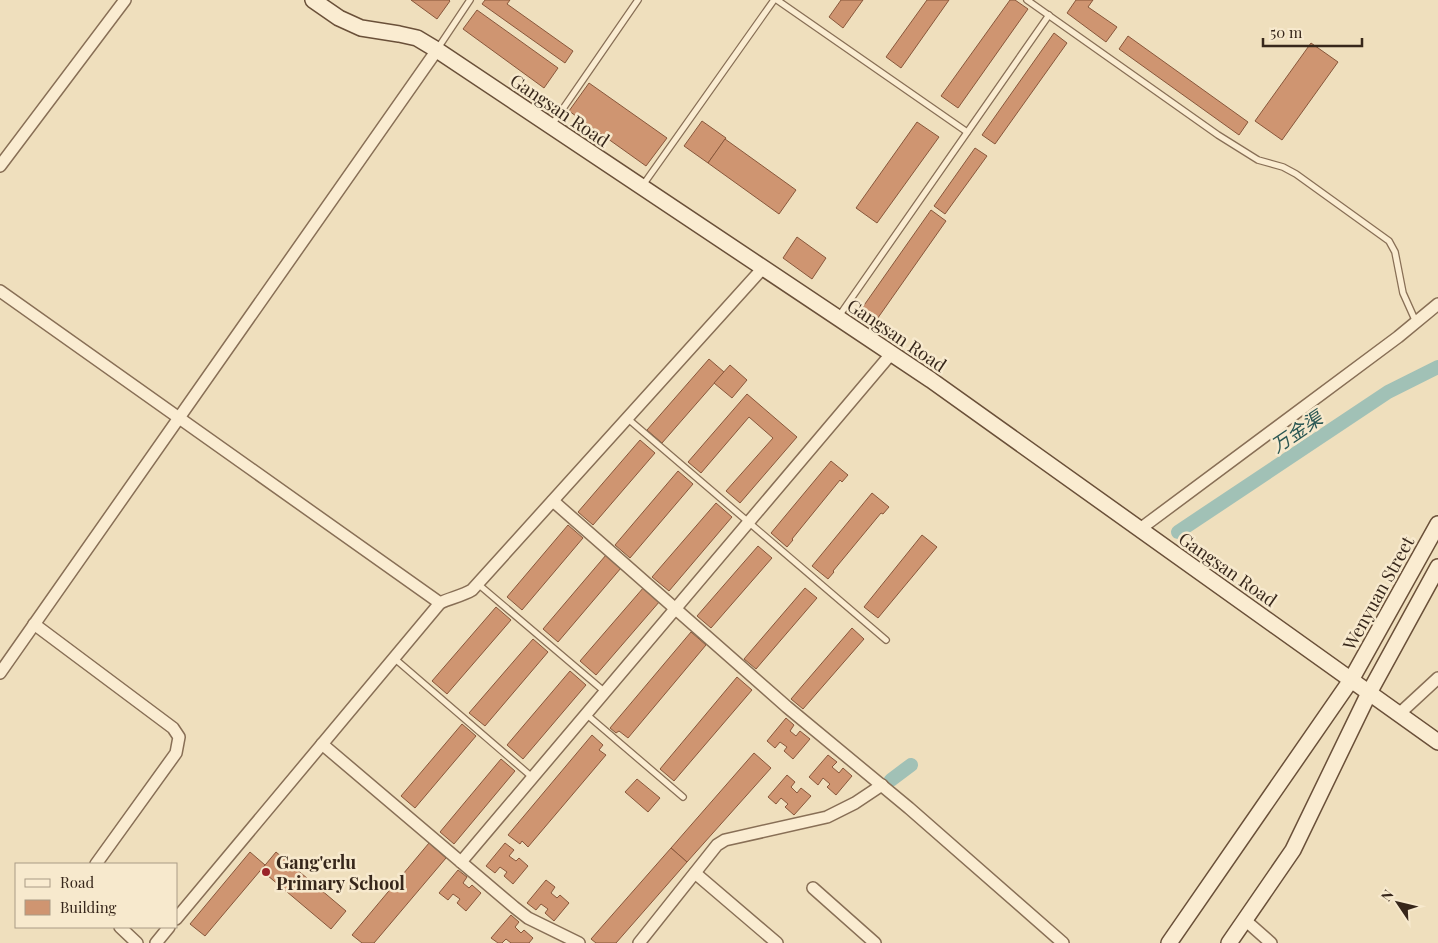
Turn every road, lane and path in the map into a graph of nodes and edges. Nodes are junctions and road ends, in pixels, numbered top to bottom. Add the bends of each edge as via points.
1 (126, 0) edge
2 (314, 0) edge
3 (470, 0) edge
4 (638, 0) edge
5 (776, 0) edge
6 (1027, 0) edge
7 (1049, 16) junction
8 (438, 50) junction
9 (551, 126) junction
10 (967, 132) junction
11 (0, 166) edge
12 (642, 187) junction
13 (763, 268) junction
14 (0, 291) edge
15 (1438, 304) edge
16 (838, 318) junction
17 (1416, 322) junction
18 (891, 354) junction
19 (179, 417) junction
20 (627, 418) junction
21 (553, 501) junction
22 (748, 522) junction
23 (1438, 524) edge
24 (1140, 529) junction
25 (1438, 566) edge
26 (478, 584) junction
27 (440, 603) junction
28 (675, 609) junction
29 (34, 624) junction
30 (886, 640) dead end
31 (394, 658) junction
32 (0, 673) edge
33 (1438, 678) edge
34 (1351, 680) junction
35 (605, 692) junction
36 (1369, 693) junction
37 (586, 714) junction
38 (1399, 714) junction
39 (1438, 742) edge
40 (322, 744) junction
41 (532, 778) junction
42 (882, 785) junction
43 (683, 797) dead end
44 (461, 862) junction
45 (97, 863) edge
46 (695, 872) junction
47 (813, 888) dead end
48 (178, 917) edge
49 (1245, 920) junction
50 (121, 928) edge
51 (168, 928) edge
52 (137, 943) edge
53 (156, 943) edge
54 (579, 943) edge
55 (639, 943) edge
56 (777, 943) edge
57 (875, 943) edge
58 (1063, 943) edge
59 (1169, 943) edge
60 (1229, 943) edge
61 (1271, 943) edge

1 - 11 street
2 - 8 street, Gangsan Road via 339,18 361,28 417,38
3 - 8 lane
4 - 9 lane
5 - 10 lane
5 - 12 lane
6 - 7 lane
7 - 10 lane
7 - 17 lane via 1218,135 1258,160 1296,174 1389,241 1395,252 1403,293
8 - 9 street, Gangsan Road
8 - 19 street
9 - 12 street, Gangsan Road
10 - 16 lane
12 - 13 street, Gangsan Road
13 - 16 street, Gangsan Road
13 - 20 street
14 - 19 street
15 - 17 street
16 - 18 street, Gangsan Road
17 - 24 street
18 - 22 street
18 - 24 street, Gangsan Road
19 - 27 street
19 - 29 street
20 - 21 street
20 - 22 lane
21 - 26 street
21 - 28 street
22 - 28 street
22 - 30 lane
23 - 34 street, Wenyuan Street
24 - 34 street, Gangsan Road
25 - 36 street
26 - 27 street via 462,595
26 - 35 lane
27 - 31 street
28 - 35 street
28 - 42 street via 787,708
29 - 32 street
29 - 45 street via 179,736 176,753
31 - 40 street
31 - 41 lane
33 - 38 street
34 - 36 street, Gangsan Road
34 - 59 street, Wenyuan Street
35 - 37 street
36 - 38 street, Gangsan Road
36 - 49 street via 1293,850
37 - 41 street
37 - 43 lane
38 - 39 street, Gangsan Road
40 - 44 street
40 - 48 street
41 - 44 street
42 - 46 street via 827,817 725,840 716,845
42 - 58 street
44 - 54 street via 528,918
46 - 55 street
46 - 56 street
47 - 57 street
49 - 60 street
49 - 61 street
50 - 52 street
51 - 53 street

